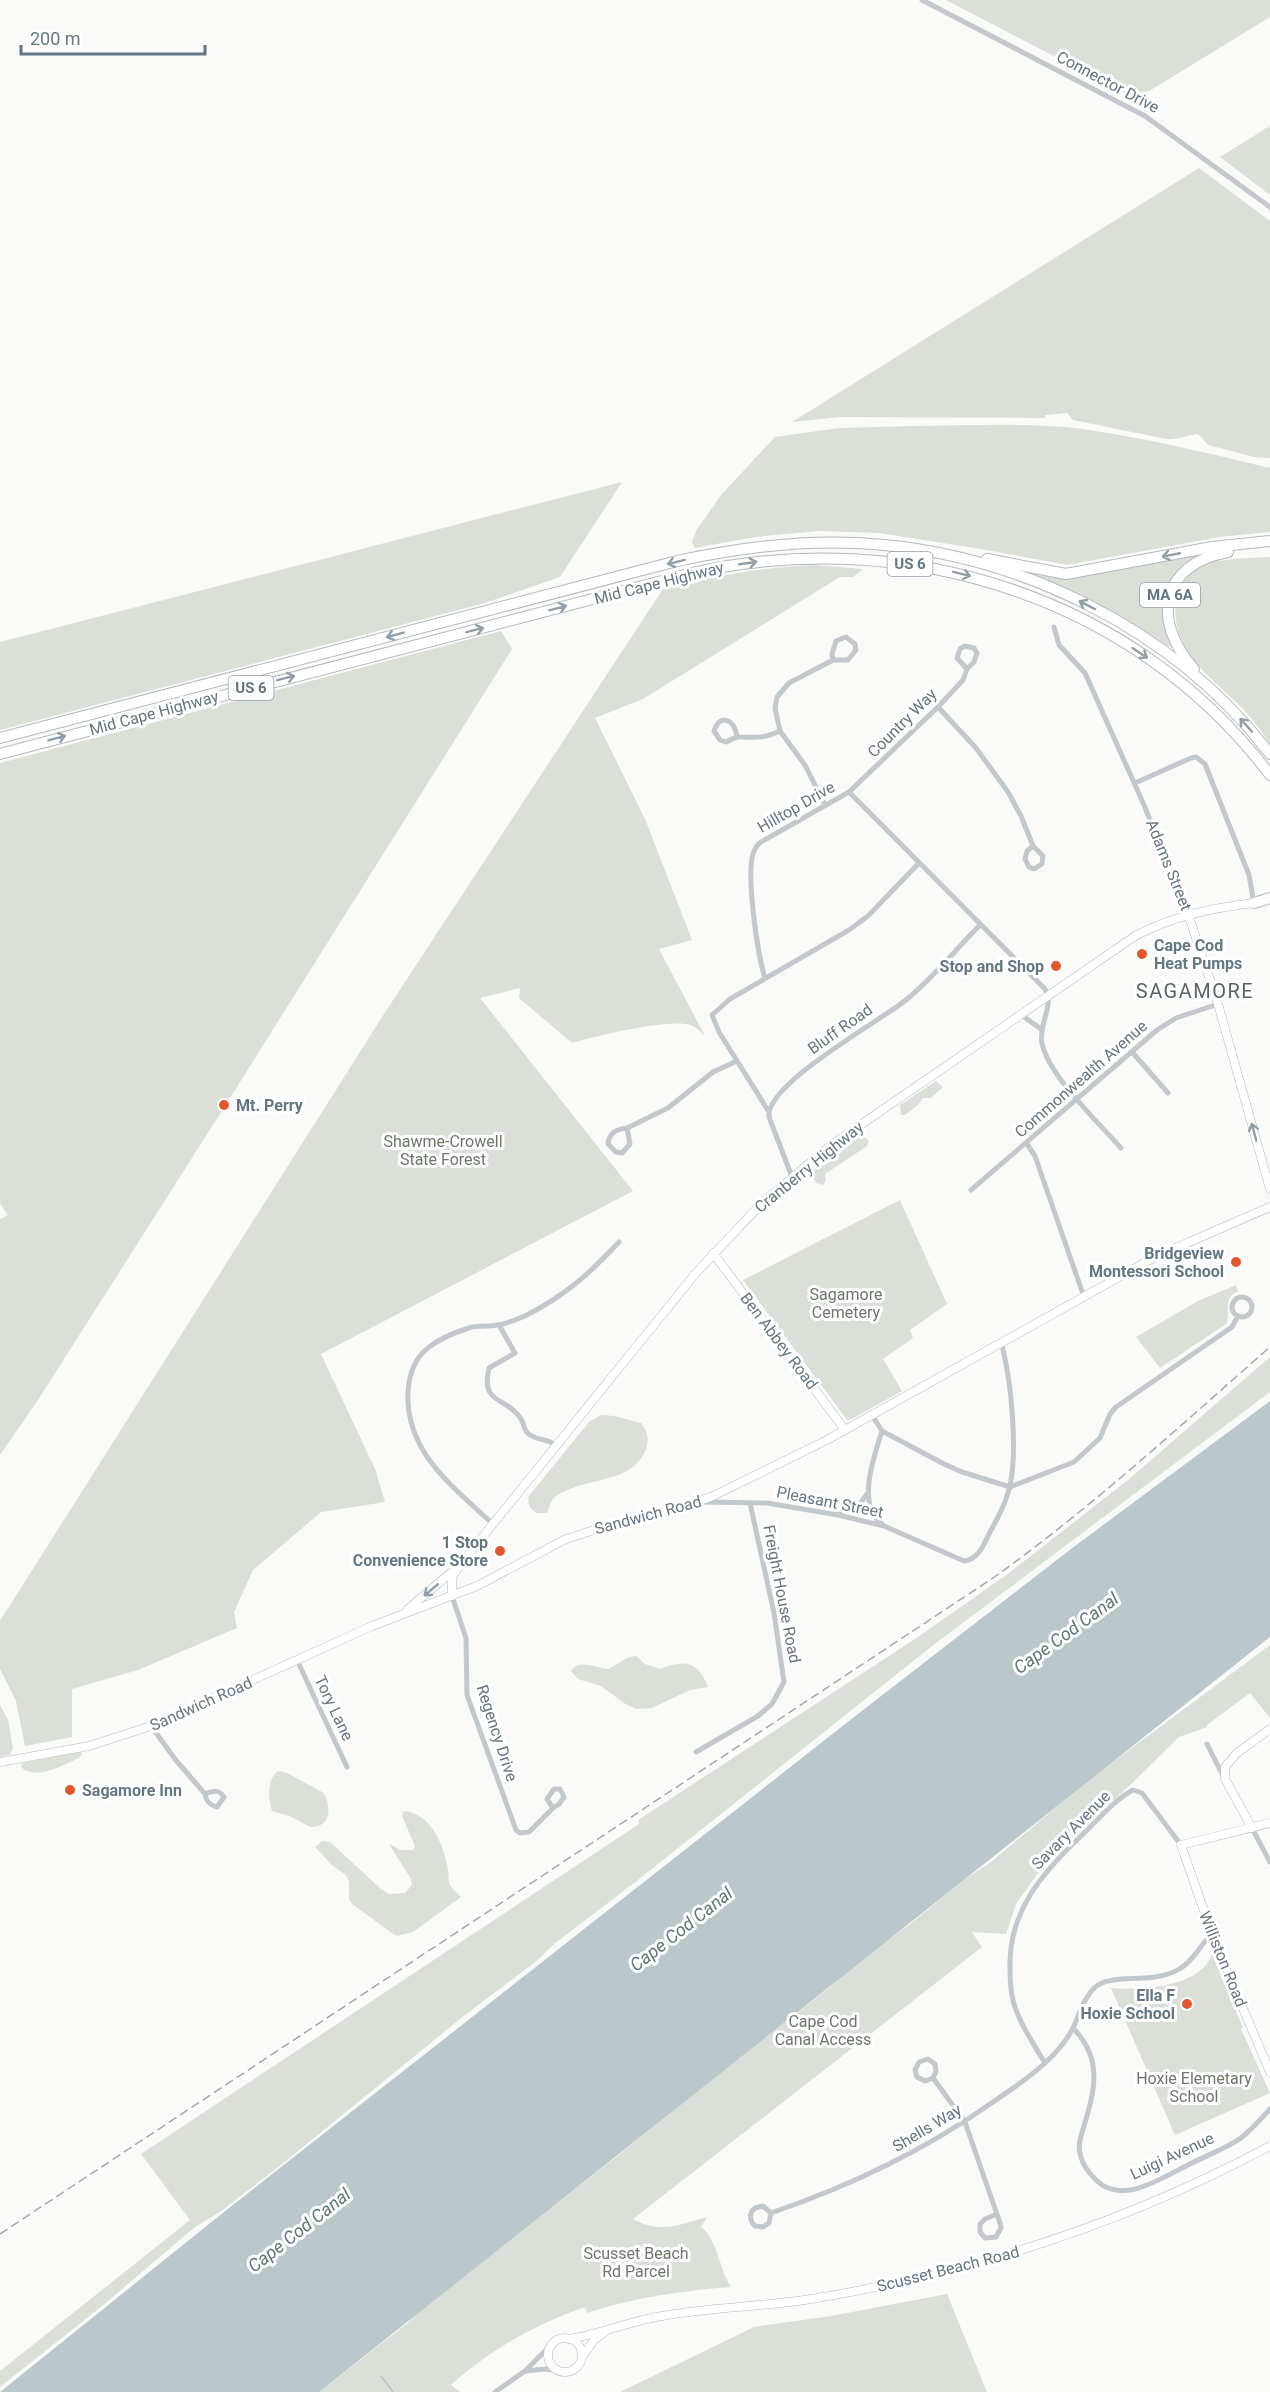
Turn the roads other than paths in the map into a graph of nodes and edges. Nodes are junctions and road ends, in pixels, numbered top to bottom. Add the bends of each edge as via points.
1 (922, 0) edge
2 (1270, 207) edge
3 (1270, 541) edge
4 (1270, 548) edge
5 (912, 549) junction
6 (1054, 627) dead end
7 (833, 660) junction
8 (967, 669) dead end
9 (1220, 698) junction
10 (938, 707) junction
11 (780, 731) junction
12 (737, 736) junction
13 (0, 738) edge
14 (0, 754) edge
15 (1270, 754) edge
16 (1270, 775) edge
17 (1135, 783) junction
18 (849, 792) junction
19 (825, 806) junction
20 (1033, 846) dead end
21 (919, 863) junction
22 (1270, 898) edge
23 (1254, 903) junction
24 (1270, 905) edge
25 (1188, 914) junction
26 (981, 925) junction
27 (765, 978) junction
28 (1049, 994) junction
29 (1218, 1004) junction
30 (1020, 1014) junction
31 (1041, 1029) junction
32 (1132, 1052) junction
33 (737, 1061) junction
34 (1168, 1093) dead end
35 (1078, 1099) junction
36 (769, 1112) junction
37 (627, 1128) junction
38 (1027, 1144) junction
39 (1121, 1148) dead end
40 (792, 1177) junction
41 (1270, 1189) edge
42 (971, 1190) dead end
43 (1270, 1207) edge
44 (619, 1242) dead end
45 (713, 1253) junction
46 (1084, 1297) junction
47 (1238, 1316) dead end
48 (499, 1325) junction
49 (1001, 1342) junction
50 (872, 1415) junction
51 (845, 1430) junction
52 (882, 1431) junction
53 (556, 1445) junction
54 (1010, 1487) junction
55 (867, 1494) junction
56 (699, 1502) junction
57 (750, 1503) junction
58 (838, 1515) junction
59 (493, 1524) junction
60 (884, 1526) junction
61 (463, 1561) junction
62 (452, 1596) junction
63 (396, 1616) junction
64 (297, 1660) junction
65 (151, 1726) junction
66 (1270, 1729) edge
67 (1207, 1744) dead end
68 (696, 1752) dead end
69 (0, 1762) edge
70 (347, 1767) dead end
71 (1225, 1779) junction
72 (205, 1794) dead end
73 (553, 1808) dead end
74 (1270, 1823) edge
75 (1252, 1828) junction
76 (1181, 1845) junction
77 (1270, 1862) edge
78 (1211, 1935) junction
79 (1073, 2028) junction
80 (1045, 2063) junction
81 (1270, 2072) edge
82 (933, 2078) junction
83 (1270, 2109) edge
84 (965, 2122) junction
85 (1270, 2146) edge
86 (771, 2213) junction
87 (997, 2214) junction
88 (609, 2330) junction
89 (569, 2339) junction
90 (552, 2344) junction
91 (582, 2357) junction
92 (525, 2371) junction
93 (561, 2371) junction
94 (495, 2392) edge

1 - 2 street, Connector Drive via 1145,116
3 -> 5 highway via 1066,574 946,550
4 - 9 highway, MA 6A via 1227,552 1198,560 1181,573 1171,591 1169,614 1178,646
9 -> 5 highway, Mid Cape Highway / US 6 via 1149,641 1079,601 994,567
5 -> 13 highway, Mid Cape Highway / US 6 via 813,542 699,556
6 - 17 street, Adams Street via 1059,645 1085,673
7 - 7 street via 848,660 856,650 855,644 846,637 836,641
7 - 11 street via 782,690 775,708
8 - 10 street, Country Way via 963,680
15 -> 9 highway, Mid Cape Highway / US 6
10 - 18 street, Country Way
10 - 20 street via 976,748 1008,792
11 - 12 street via 766,738
11 - 19 street via 809,772
12 - 12 street via 729,720 719,723 714,731 726,742
14 -> 16 highway, Mid Cape Highway / US 6 via 692,573 759,561 827,557 895,562 962,574 1069,612 1129,646 1183,685 1233,731
17 - 23 street via 1191,758 1203,761 1249,875
17 - 25 street, Adams Street
18 - 19 street, Hilltop Drive
18 - 21 street, Hilltop Drive
19 - 27 street, Hilltop Drive via 754,849 754,921
21 - 26 street, Hilltop Drive
21 - 27 street via 868,916
22 - 23 highway
23 - 24 highway
23 - 25 main road, Cranberry Highway
25 - 28 main road, Cranberry Highway via 1135,936
25 - 29 main road, Adams Street
26 - 28 street, Hilltop Drive
26 - 36 street, Bluff Road via 906,999 790,1083
27 - 33 street via 712,1015
28 - 30 main road, Cranberry Highway
28 - 31 street
29 - 32 street, Commonwealth Avenue via 1170,1022
41 -> 29 main road, Adams Street
30 - 31 street
30 - 40 main road, Cranberry Highway
31 - 35 street via 1047,1059
32 - 34 street
32 - 35 street, Commonwealth Avenue
33 - 36 street
33 - 37 street via 713,1072 668,1108
35 - 38 street, Commonwealth Avenue
35 - 39 street
36 - 40 street
37 - 37 street via 630,1144 616,1152 608,1144 609,1138 615,1131
38 - 42 street, Commonwealth Avenue
38 - 46 street via 1035,1156
40 - 45 main road, Cranberry Highway
43 - 46 main road, Sandwich Road via 1170,1249
44 - 48 street via 569,1291 525,1316
45 - 51 main road, Ben Abbey Road
45 - 53 main road, Cranberry Highway
46 - 49 main road, Sandwich Road
47 - 54 street via 1232,1327 1116,1407 1100,1438 1074,1462
48 - 53 street via 515,1353 489,1368 488,1391 521,1418 532,1437
48 - 59 street via 471,1327 428,1348 411,1372 407,1408 416,1439 432,1465
49 - 50 main road, Sandwich Road
49 - 54 street, Pleasant Street via 1014,1439
50 - 51 main road, Sandwich Road
50 - 52 street
51 - 56 main road, Sandwich Road
52 - 54 street via 962,1472
52 - 55 street
53 - 59 main road, Cranberry Highway
54 - 60 street, Pleasant Street via 983,1546 970,1560 951,1556
55 - 58 street via 856,1508
55 - 60 street via 872,1513
56 - 57 street, Pleasant Street
56 - 62 main road, Sandwich Road via 566,1539
57 - 58 street, Pleasant Street
57 - 68 street, Freight House Road via 774,1613 784,1682 772,1704 758,1716
58 - 60 street, Pleasant Street
59 - 61 main road, Cranberry Highway
61 - 62 main road, Cranberry Highway via 452,1577
61 -> 63 main road, Cranberry Highway
62 - 63 main road, Sandwich Road
62 - 73 street, Regency Drive via 466,1638 467,1695 516,1830 530,1832
63 - 64 main road, Sandwich Road
64 - 65 main road, Sandwich Road
64 - 70 street, Tory Lane
65 - 69 main road, Sandwich Road via 89,1746
65 - 72 street
66 - 71 main road via 1228,1761
67 - 71 street
71 - 75 main road
74 - 75 main road
75 - 76 main road
75 - 77 street
76 - 78 main road, Williston Road
76 - 80 street, Savary Avenue via 1142,1793 1129,1792 1049,1868 1029,1894 1010,1954 1011,1991 1016,2011
78 - 79 street, Shells Way via 1188,1964 1175,1972 1098,1985 1088,1996
78 - 81 main road, Williston Road
79 - 80 street, Shells Way
79 - 83 street, Luigi Avenue via 1086,2044 1095,2078 1079,2143 1080,2156 1090,2175 1105,2187 1123,2191 1143,2187 1237,2140
80 - 84 street, Shells Way
82 - 82 street via 925,2081 917,2077 919,2062 928,2059 934,2064
82 - 84 street
84 - 86 street, Shells Way via 855,2182
84 - 87 street
85 - 88 main road, Scusset Beach Road via 1163,2198 990,2261 832,2296 661,2316
86 - 86 street, Shells Way via 769,2223 763,2227 755,2226 750,2219 752,2210 759,2206
87 - 87 street via 1000,2232 996,2237 985,2238 980,2224
88 - 89 main road, Scusset Beach Road
88 - 91 main road, Scusset Beach Road via 594,2340
89 - 90 main road, Scusset Beach Road
89 - 91 main road via 578,2343
90 - 92 street, Scusset Beach Road
90 - 93 main road via 549,2360
91 - 93 main road, Scusset Beach Road via 575,2369
92 - 93 street
92 - 94 street, Scusset Beach Road

